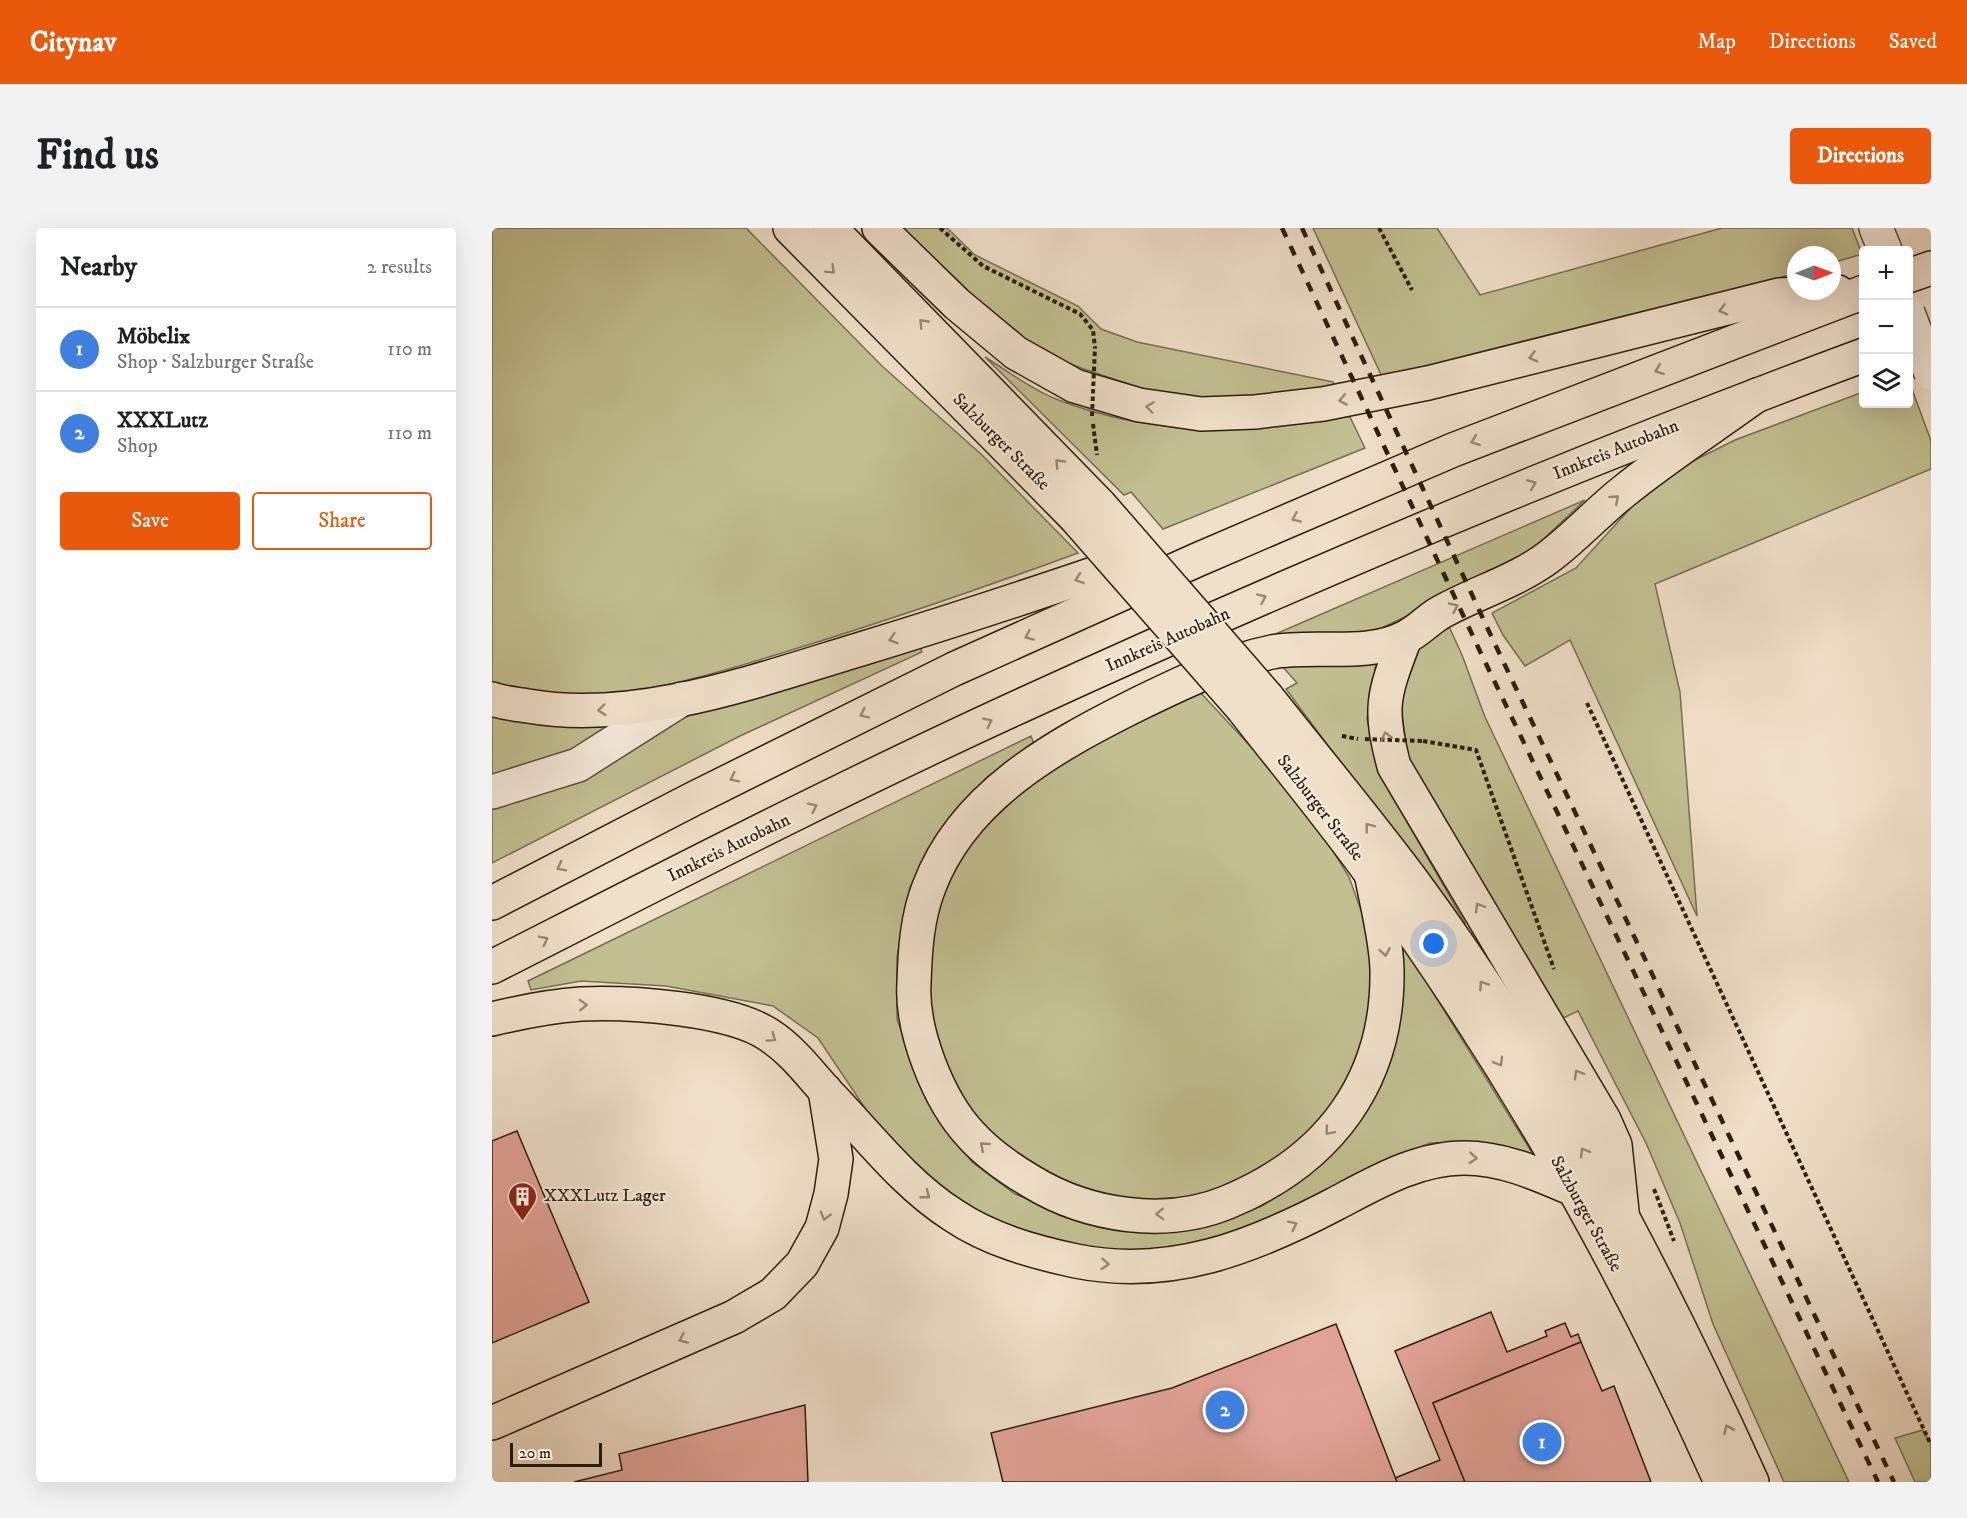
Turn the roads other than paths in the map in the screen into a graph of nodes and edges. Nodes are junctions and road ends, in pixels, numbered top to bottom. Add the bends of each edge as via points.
1 (790, 228) edge
2 (830, 228) edge
3 (879, 228) edge
4 (1876, 228) edge
5 (1883, 246) edge
6 (1931, 268) edge
7 (1913, 274) edge
8 (1859, 291) edge
9 (1859, 293) edge
10 (1913, 326) edge
11 (1931, 330) edge
12 (1913, 337) edge
13 (1859, 357) edge
14 (1931, 373) edge
15 (1757, 395) junction
16 (1087, 510) junction
17 (1197, 560) junction
18 (1405, 638) junction
19 (492, 699) edge
20 (682, 699) junction
21 (1255, 703) junction
22 (492, 792) edge
23 (1371, 873) junction
24 (492, 903) edge
25 (492, 967) edge
26 (492, 1019) edge
27 (825, 1090) junction
28 (1573, 1189) junction
29 (1623, 1221) junction
30 (492, 1423) edge
31 (1721, 1482) edge
32 (1752, 1482) edge

1 -> 16 main road, Salzburger Straße
16 -> 2 main road, Salzburger Straße
8 -> 3 main road via 1779,295 1428,383 1323,404 1201,414 1139,405 1074,386 1016,353 957,304
4 - 5 street
6 - 7 main road
9 -> 17 main road via 1453,450
10 - 14 street, bridge
11 - 12 main road
13 - 15 main road, Innkreis Autobahn
18 -> 15 main road via 1437,615 1548,558 1624,491
25 -> 15 main road, Innkreis Autobahn via 1023,704 1358,555
16 - 21 main road, Salzburger Straße, bridge
17 -> 20 main road via 1134,560 967,617
17 -> 24 main road via 954,669
23 -> 18 main road via 1387,963 1386,1009 1378,1052 1358,1095 1328,1133 1293,1169 1260,1189 1215,1207 1161,1215 1112,1213 1060,1199 1009,1168 969,1134 943,1095 923,1047 913,993 916,938 928,887 952,843 991,797 1041,757 1089,729 1171,688 1244,658 1279,651 1376,647
29 -> 18 main road via 1614,1145 1604,1120 1394,766 1384,727 1385,689
20 -> 19 main road via 595,711 545,709
20 - 22 street via 578,765
21 - 23 main road, Salzburger Straße
29 -> 21 main road, Salzburger Straße via 1491,996 1414,884
23 -> 28 main road, Salzburger Straße via 1490,1047
26 -> 27 main road via 581,1004 634,1005 707,1014 766,1033 795,1054
27 -> 28 main road via 918,1189 954,1216 999,1239 1081,1262 1128,1266 1222,1255 1268,1238 1388,1176 1427,1162 1494,1160
27 -> 30 main road via 836,1159 831,1194 822,1228 802,1263 773,1294 734,1317
28 - 31 main road, Salzburger Straße via 1652,1333
32 -> 29 main road, Salzburger Straße via 1686,1341

